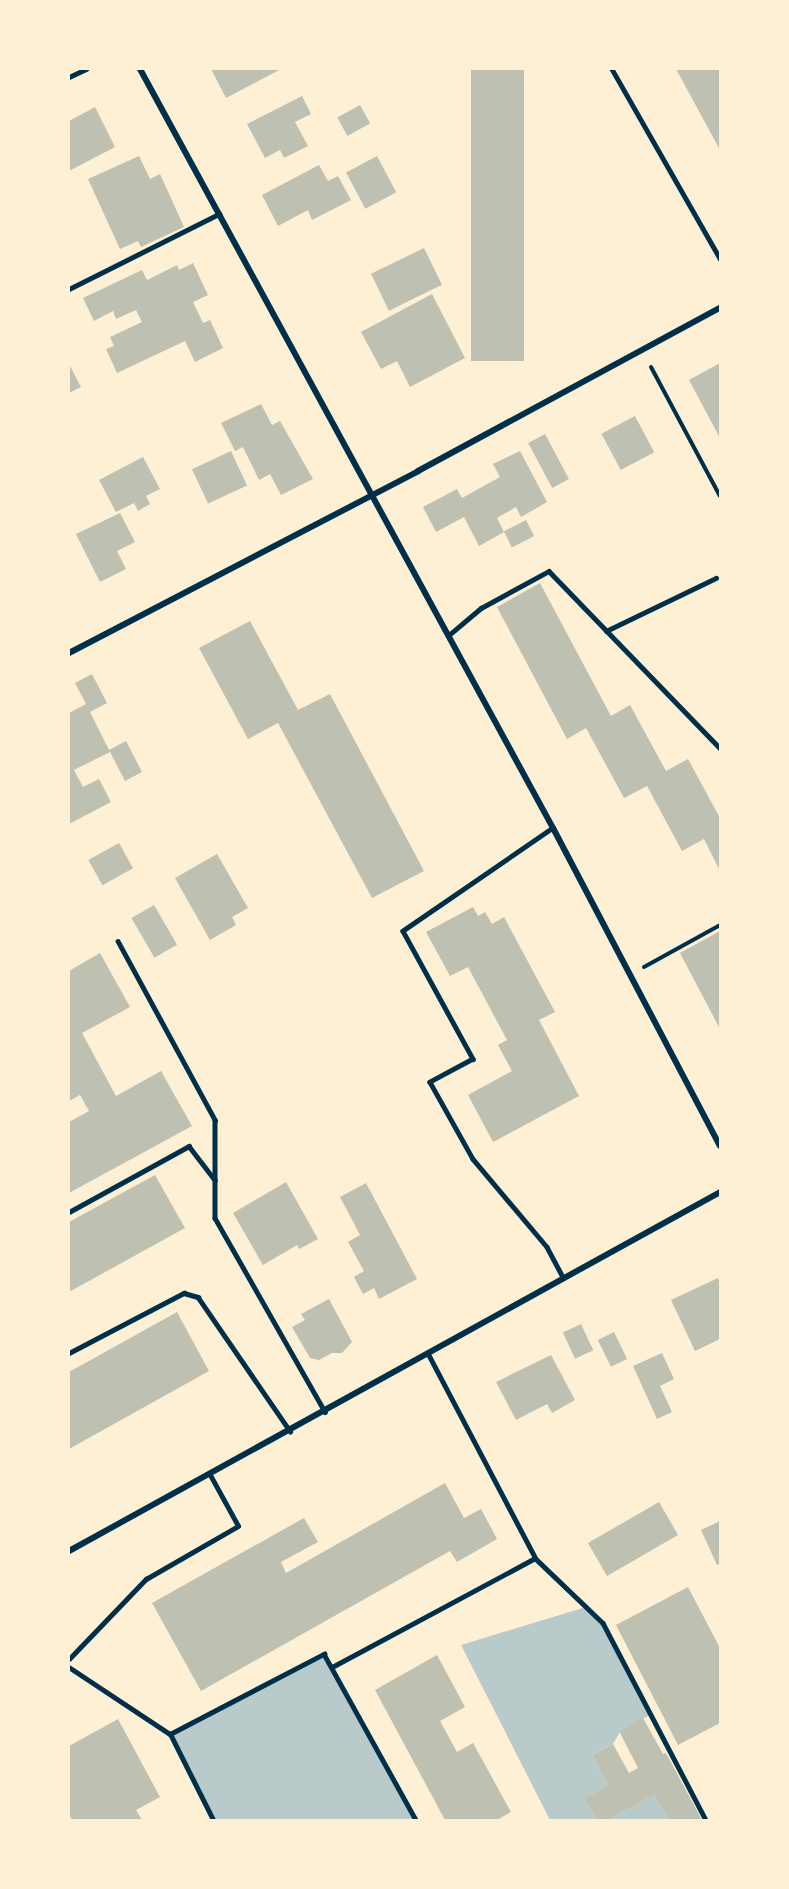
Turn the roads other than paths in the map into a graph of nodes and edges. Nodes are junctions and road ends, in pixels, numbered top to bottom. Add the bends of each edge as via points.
1 (86, 69) edge
2 (140, 69) edge
3 (612, 69) edge
4 (69, 77) edge
5 (219, 214) junction
6 (720, 258) edge
7 (69, 289) edge
8 (720, 308) edge
9 (372, 494) junction
10 (716, 578) dead end
11 (606, 631) junction
12 (448, 635) junction
13 (69, 653) edge
14 (720, 748) edge
15 (553, 828) junction
16 (118, 941) dead end
17 (720, 1146) edge
18 (215, 1180) junction
19 (720, 1192) edge
20 (69, 1212) edge
21 (564, 1277) junction
22 (69, 1353) edge
23 (428, 1354) junction
24 (325, 1412) junction
25 (290, 1431) junction
26 (210, 1475) junction
27 (69, 1551) edge
28 (535, 1558) junction
29 (69, 1659) edge
30 (69, 1667) edge
31 (333, 1667) junction
32 (170, 1734) junction
33 (213, 1820) edge
34 (416, 1820) edge
35 (706, 1820) edge

1 - 4 lane
2 - 5 street
3 - 6 lane
5 - 7 lane
5 - 9 street
8 - 9 street
9 - 12 street
9 - 13 street
10 - 11 lane
11 - 12 lane via 549,571 481,608
11 - 14 lane
12 - 15 street
15 - 17 street
15 - 21 lane via 404,931 473,1059 430,1082 472,1159 547,1247
16 - 18 lane via 215,1120
18 - 20 lane via 189,1146
18 - 24 lane via 215,1218
19 - 21 street
21 - 23 street
22 - 25 lane via 184,1293 198,1297
23 - 24 street
23 - 28 lane
24 - 25 street
25 - 26 street
26 - 27 street
26 - 29 lane via 238,1526 146,1579
28 - 31 lane
28 - 35 lane via 603,1623
30 - 32 lane
31 - 32 lane via 324,1654
31 - 34 lane
32 - 33 lane

